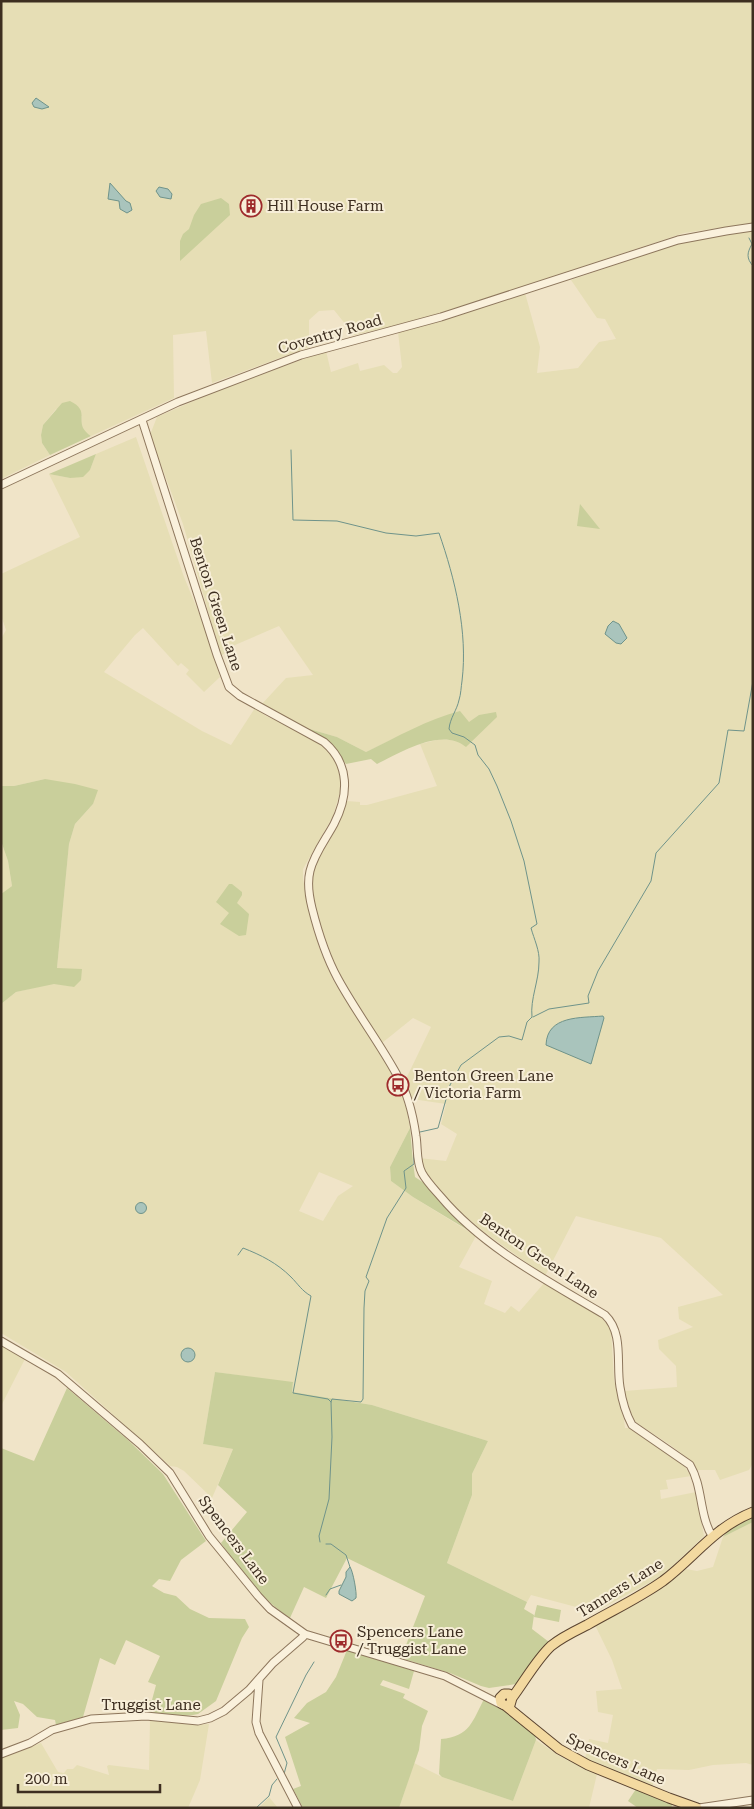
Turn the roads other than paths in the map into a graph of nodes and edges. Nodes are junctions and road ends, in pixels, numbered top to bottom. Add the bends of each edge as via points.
1 (753, 227) edge
2 (142, 420) junction
3 (1, 485) edge
4 (1, 1342) edge
5 (753, 1512) edge
6 (712, 1536) junction
7 (305, 1634) junction
8 (259, 1679) junction
9 (249, 1690) junction
10 (482, 1694) junction
11 (257, 1696) junction
12 (508, 1696) junction
13 (504, 1705) junction
14 (1, 1754) edge
15 (753, 1800) edge
16 (298, 1808) edge
17 (698, 1808) edge

1 - 2 street, Coventry Road via 678,240 441,317 301,355
2 - 3 street, Coventry Road
2 - 6 street, Benton Green Lane via 229,687 324,742 340,760 345,782 342,802 310,872 311,906 337,978 402,1083 413,1117 422,1172 448,1206 470,1227 611,1322 617,1336 620,1388 628,1417 632,1425 690,1465 695,1474 706,1527
4 - 7 street, Spencers Lane via 58,1374 136,1440 170,1473 209,1536 258,1596 270,1609
5 - 6 main road, Tanners Lane
6 - 12 main road, Tanners Lane via 661,1582 560,1639
7 - 8 street, Truggist Lane
7 - 10 street, Spencers Lane via 445,1676
8 - 9 street, Truggist Lane
8 - 11 street
9 - 11 street
9 - 14 street, Truggist Lane via 210,1718 198,1721 146,1716 91,1719 52,1730
10 - 12 street, Spencers Lane
10 - 13 street, Spencers Lane
11 - 16 street via 259,1733
12 - 13 main road, Tanners Lane via 512,1703
13 - 17 main road, Spencers Lane via 573,1757
15 - 17 street

